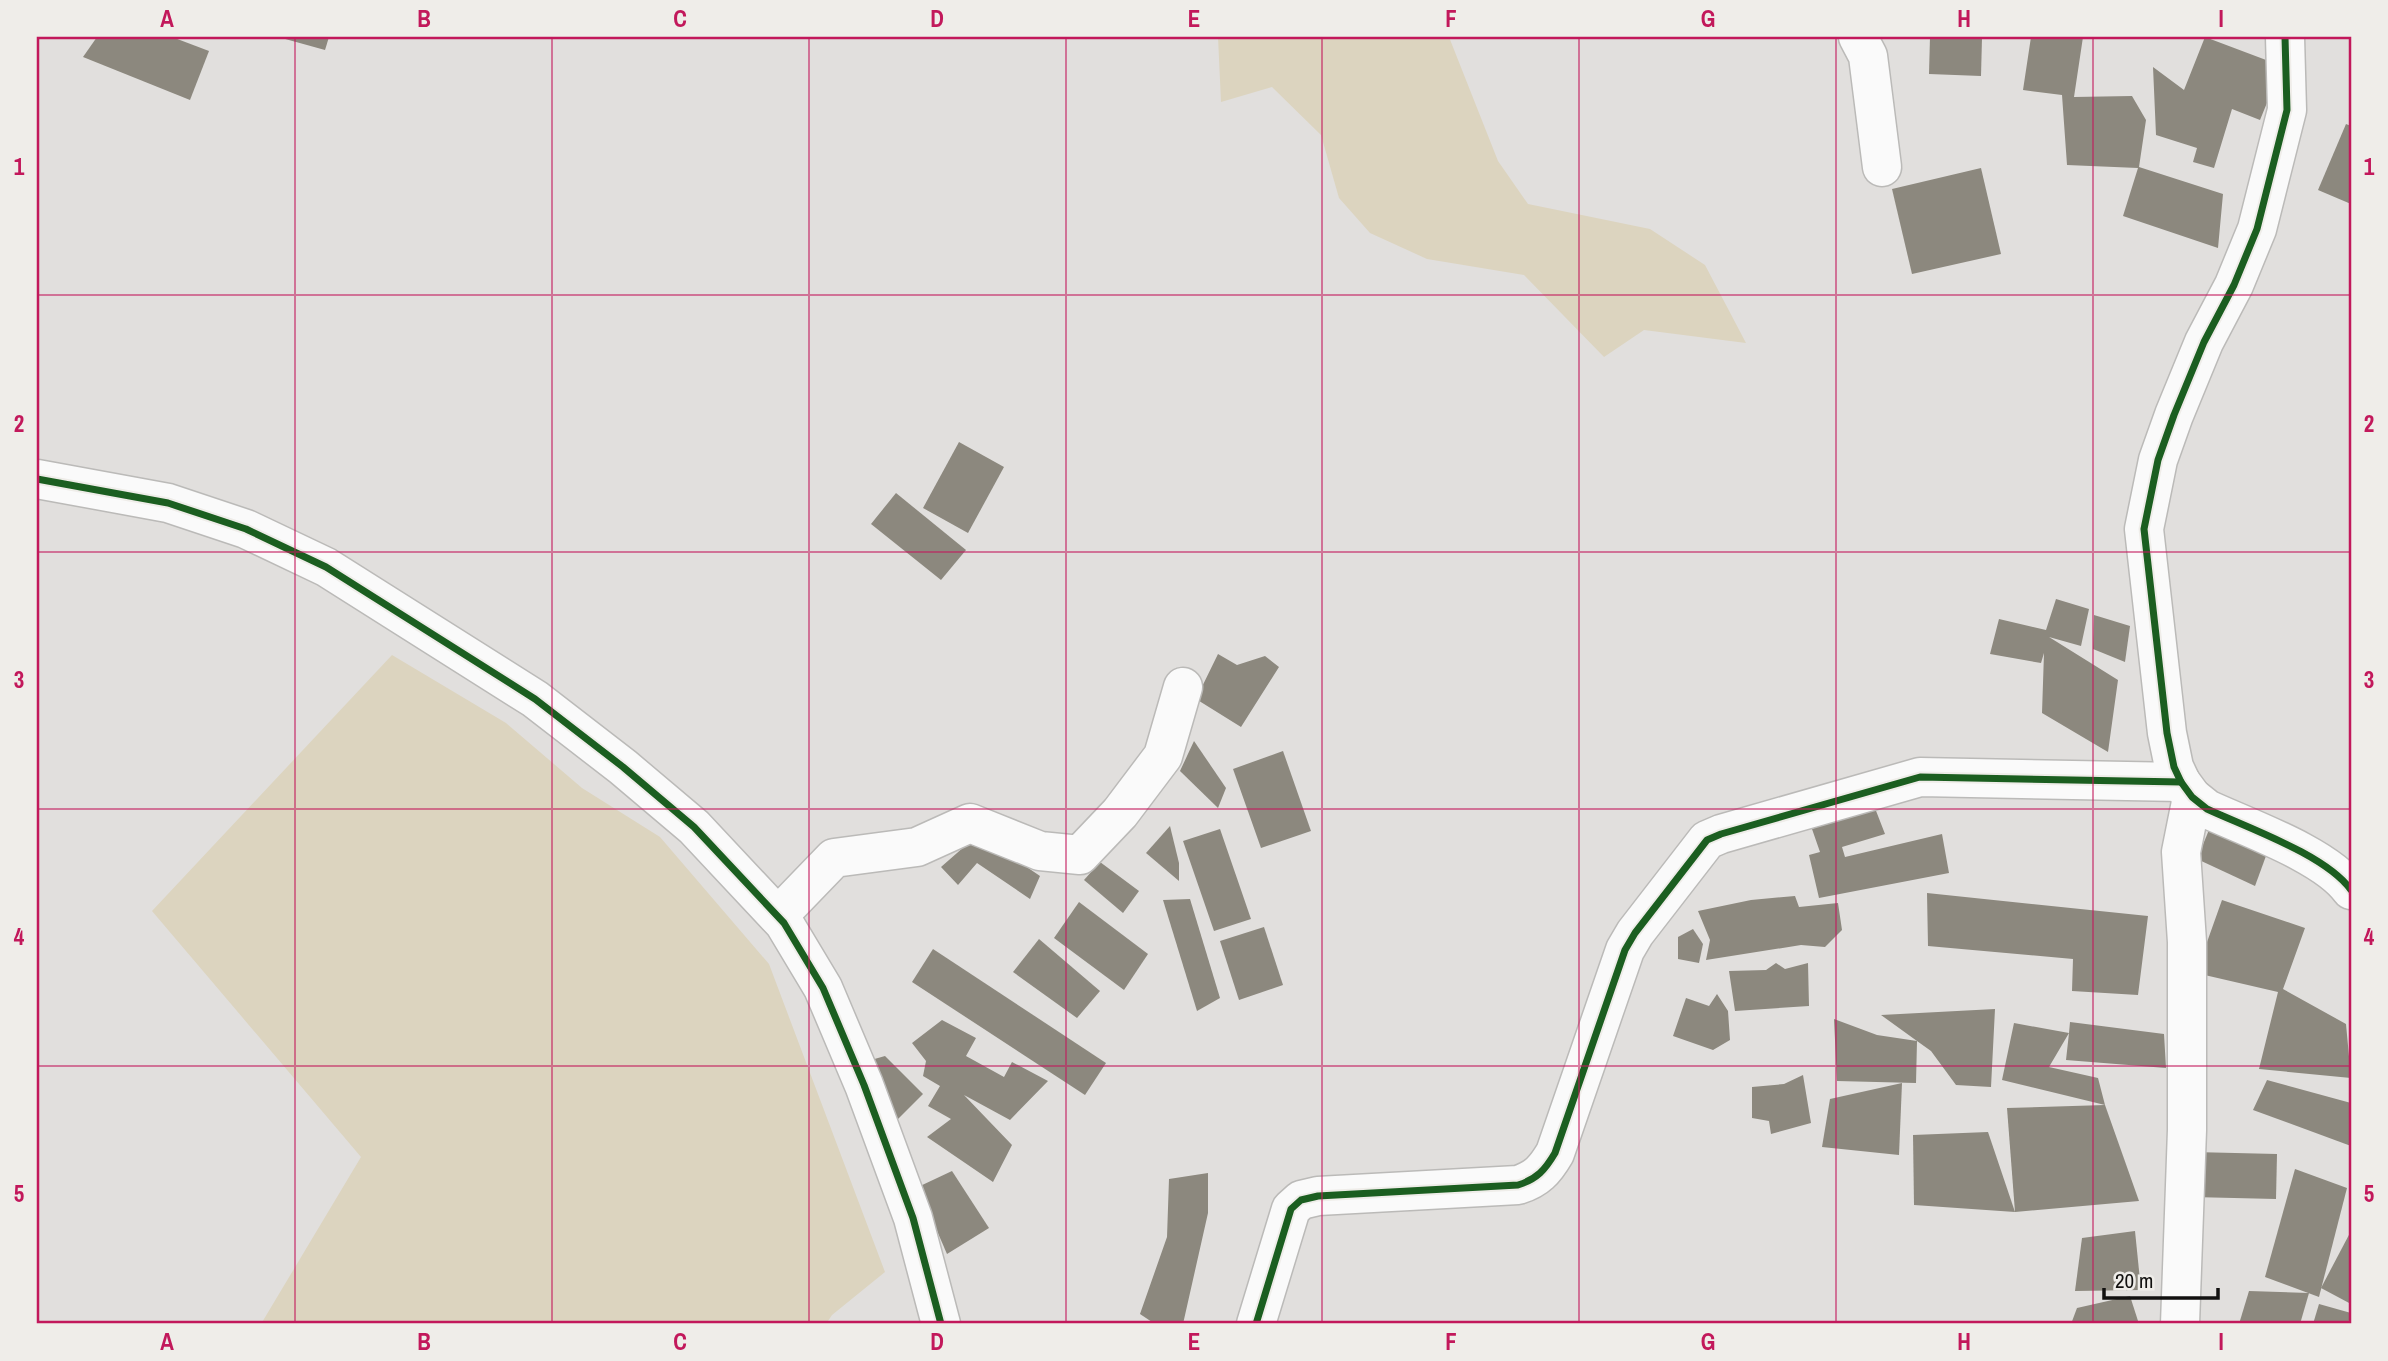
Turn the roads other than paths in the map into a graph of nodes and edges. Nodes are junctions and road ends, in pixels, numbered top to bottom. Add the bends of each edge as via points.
1 (1858, 37) edge
2 (2282, 38) edge
3 (1882, 167) dead end
4 (37, 479) edge
5 (1183, 687) dead end
6 (2186, 790) junction
7 (2351, 890) edge
8 (778, 916) junction
9 (941, 1324) edge
10 (1256, 1324) edge
11 (2180, 1324) edge

1 - 3 street via 1868,56
2 - 6 street via 2287,110 2257,229 2174,415 2158,460 2144,529 2167,733 2174,766
4 - 8 street via 168,503 246,528 326,567 568,724 694,827
5 - 8 street via 1163,756 1120,814 1080,855 1040,851 970,824 917,847 834,858
6 - 7 street via 2207,809 2318,860
6 - 10 street via 1920,778 1707,840 1625,950 1546,1169 1533,1181 1518,1185 1318,1195 1301,1200 1292,1209
6 - 11 street via 2181,852 2187,942 2188,1130
8 - 9 street via 823,988 864,1086 913,1218

